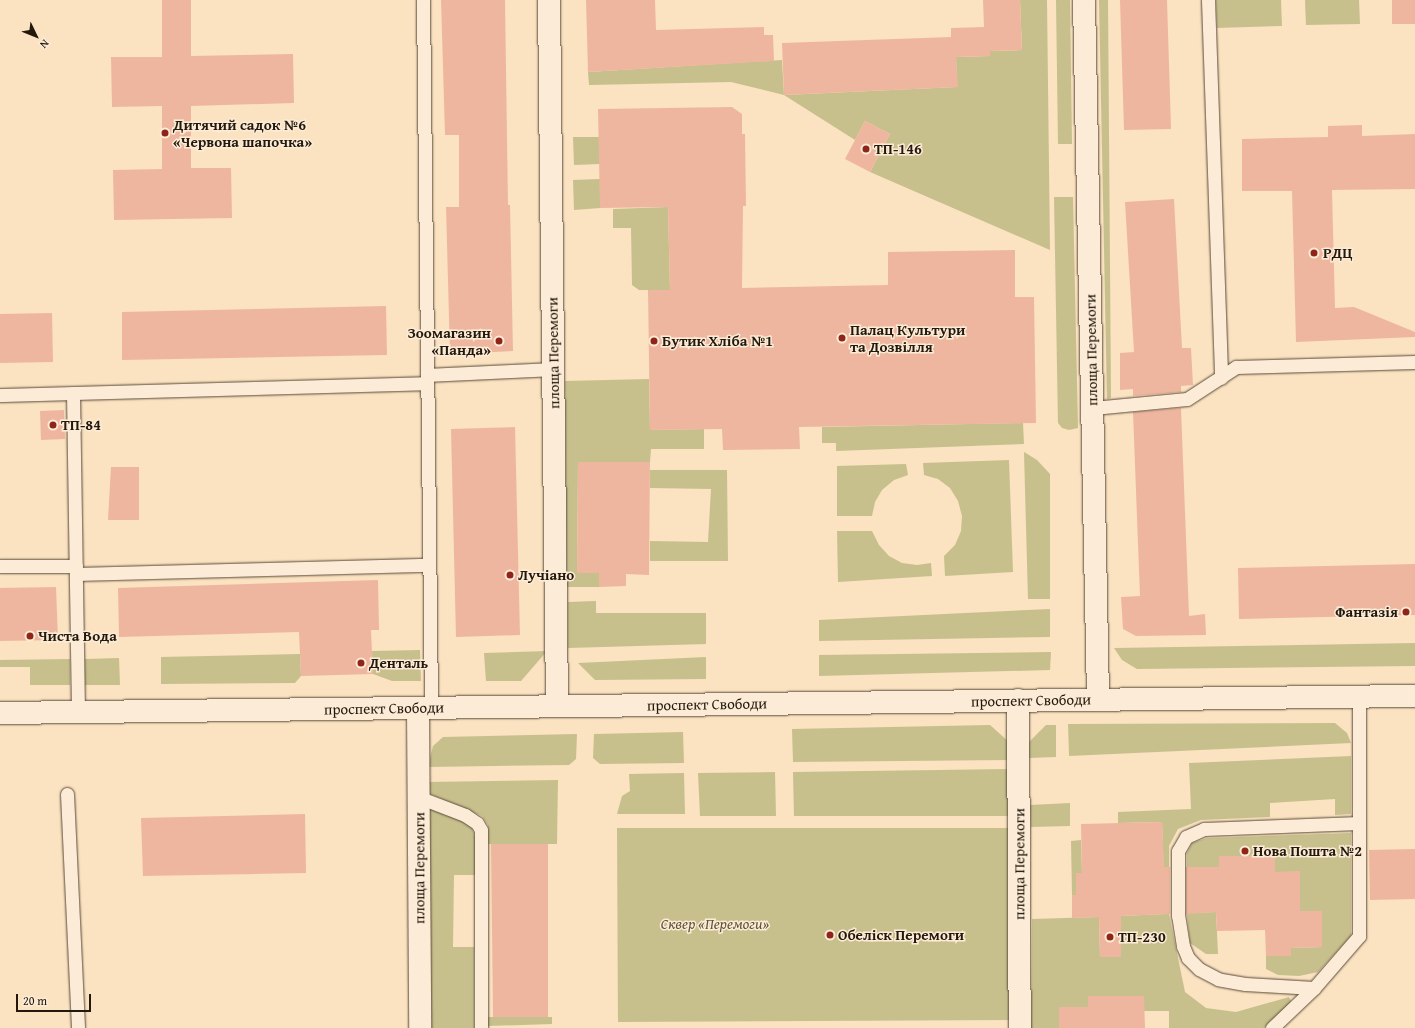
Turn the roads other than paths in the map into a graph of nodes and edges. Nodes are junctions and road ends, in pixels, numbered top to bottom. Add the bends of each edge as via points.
1 (422, 0) edge
2 (549, 0) edge
3 (1084, 0) edge
4 (1208, 0) edge
5 (1415, 362) edge
6 (553, 369) junction
7 (1221, 378) junction
8 (427, 379) junction
9 (73, 393) junction
10 (0, 395) edge
11 (1093, 408) junction
12 (429, 565) junction
13 (0, 566) edge
14 (76, 570) junction
15 (1359, 696) junction
16 (1415, 696) edge
17 (1098, 699) junction
18 (1018, 700) junction
19 (557, 706) junction
20 (424, 708) junction
21 (78, 712) junction
22 (0, 713) edge
23 (67, 794) dead end
24 (418, 797) junction
25 (1359, 822) junction
26 (1314, 988) junction
27 (78, 1028) edge
28 (420, 1028) edge
29 (481, 1028) edge
30 (1020, 1028) edge
31 (1272, 1028) edge

1 - 8 lane
2 - 6 street, площа Перемоги
3 - 11 street, площа Перемоги
4 - 7 lane
5 - 7 lane via 1236,367
6 - 8 lane
6 - 19 street, площа Перемоги
7 - 11 lane via 1187,399
8 - 9 lane
8 - 12 lane
9 - 10 lane
9 - 14 lane
11 - 17 street, площа Перемоги
12 - 14 lane
12 - 20 lane
13 - 14 lane
14 - 21 lane
15 - 16 street, проспект Свободи
15 - 17 street, проспект Свободи
15 - 25 lane
17 - 18 street, проспект Свободи
18 - 19 street, проспект Свободи
18 - 30 street, площа Перемоги
19 - 20 street, проспект Свободи
20 - 21 street, проспект Свободи
20 - 24 street, площа Перемоги
21 - 22 street, проспект Свободи
23 - 27 lane
24 - 28 street, площа Перемоги
24 - 29 lane via 465,815 481,830
25 - 26 lane via 1359,936
25 - 26 lane via 1204,829 1186,836 1178,851 1178,916 1183,946 1188,958 1199,969 1218,979 1245,984
26 - 31 lane

